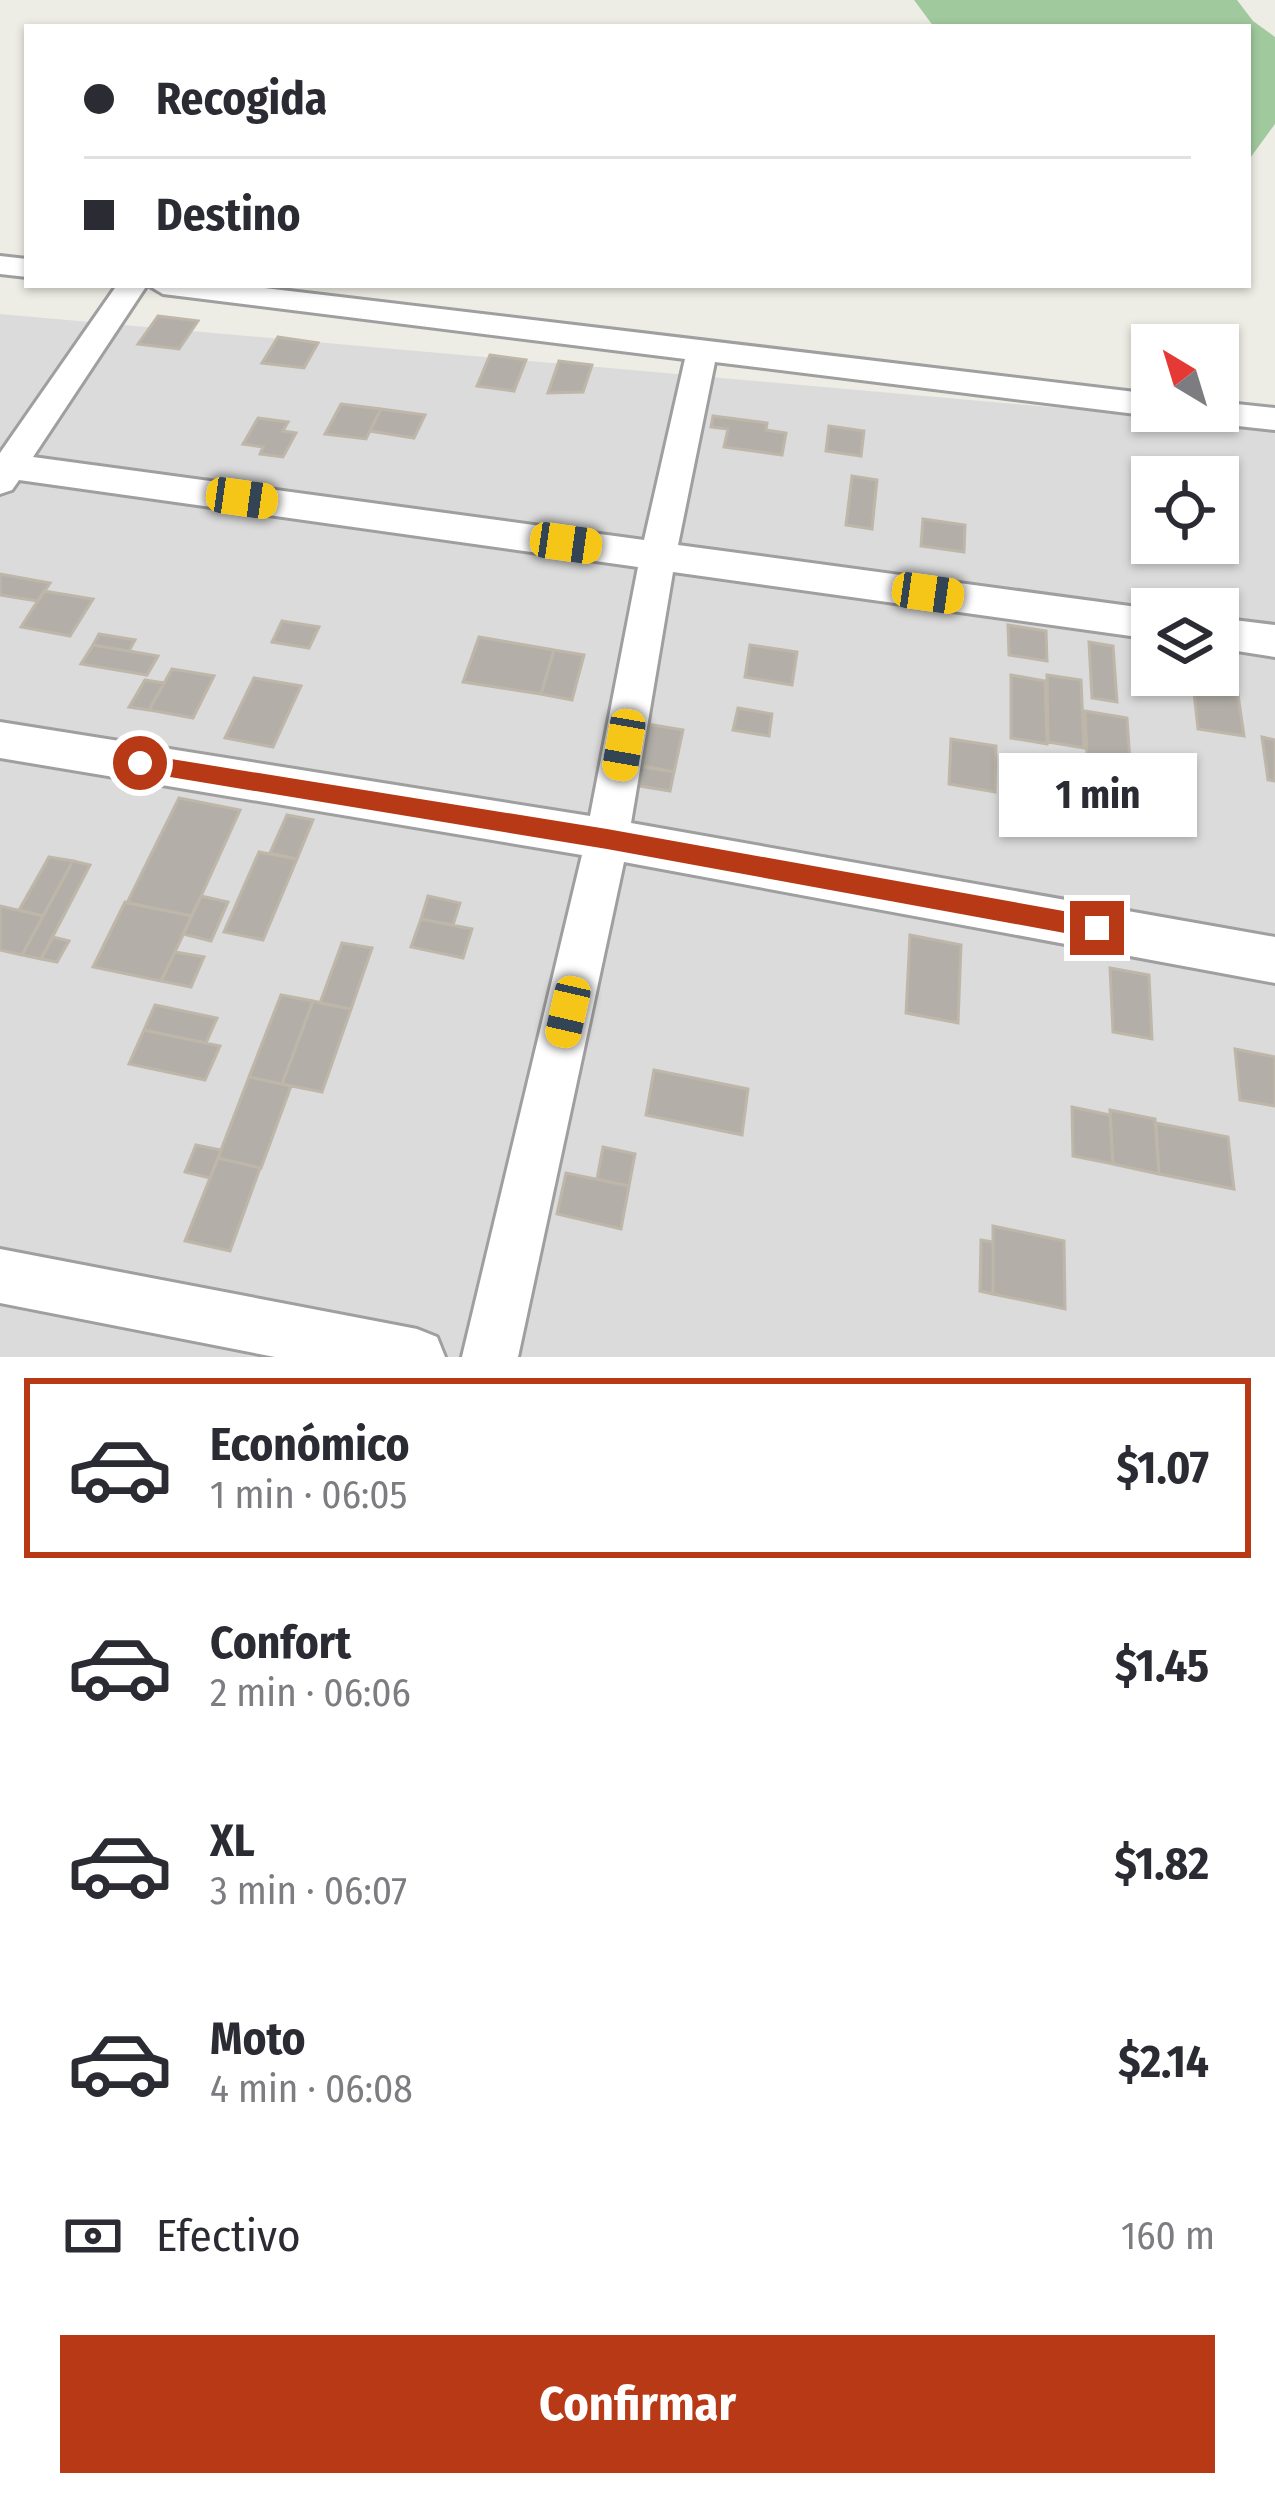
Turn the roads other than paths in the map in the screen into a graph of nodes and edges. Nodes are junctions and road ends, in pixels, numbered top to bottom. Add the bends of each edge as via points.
1 (130, 288) edge
2 (186, 288) edge
3 (701, 354) junction
4 (1131, 403) edge
5 (1239, 415) edge
6 (1275, 419) edge
7 (3, 471) edge
8 (658, 556) junction
9 (1131, 621) edge
10 (1239, 636) edge
11 (1275, 641) edge
12 (0, 740) edge
13 (607, 839) junction
14 (1275, 960) edge
15 (0, 1276) edge
16 (417, 1357) edge
17 (490, 1357) edge

1 - 7 street
2 - 3 street
3 - 4 street
3 - 8 street
5 - 6 street
7 - 8 street
8 - 9 street
8 - 13 street
10 - 11 street
12 - 13 street
13 - 14 street
13 - 17 street
15 - 16 street

